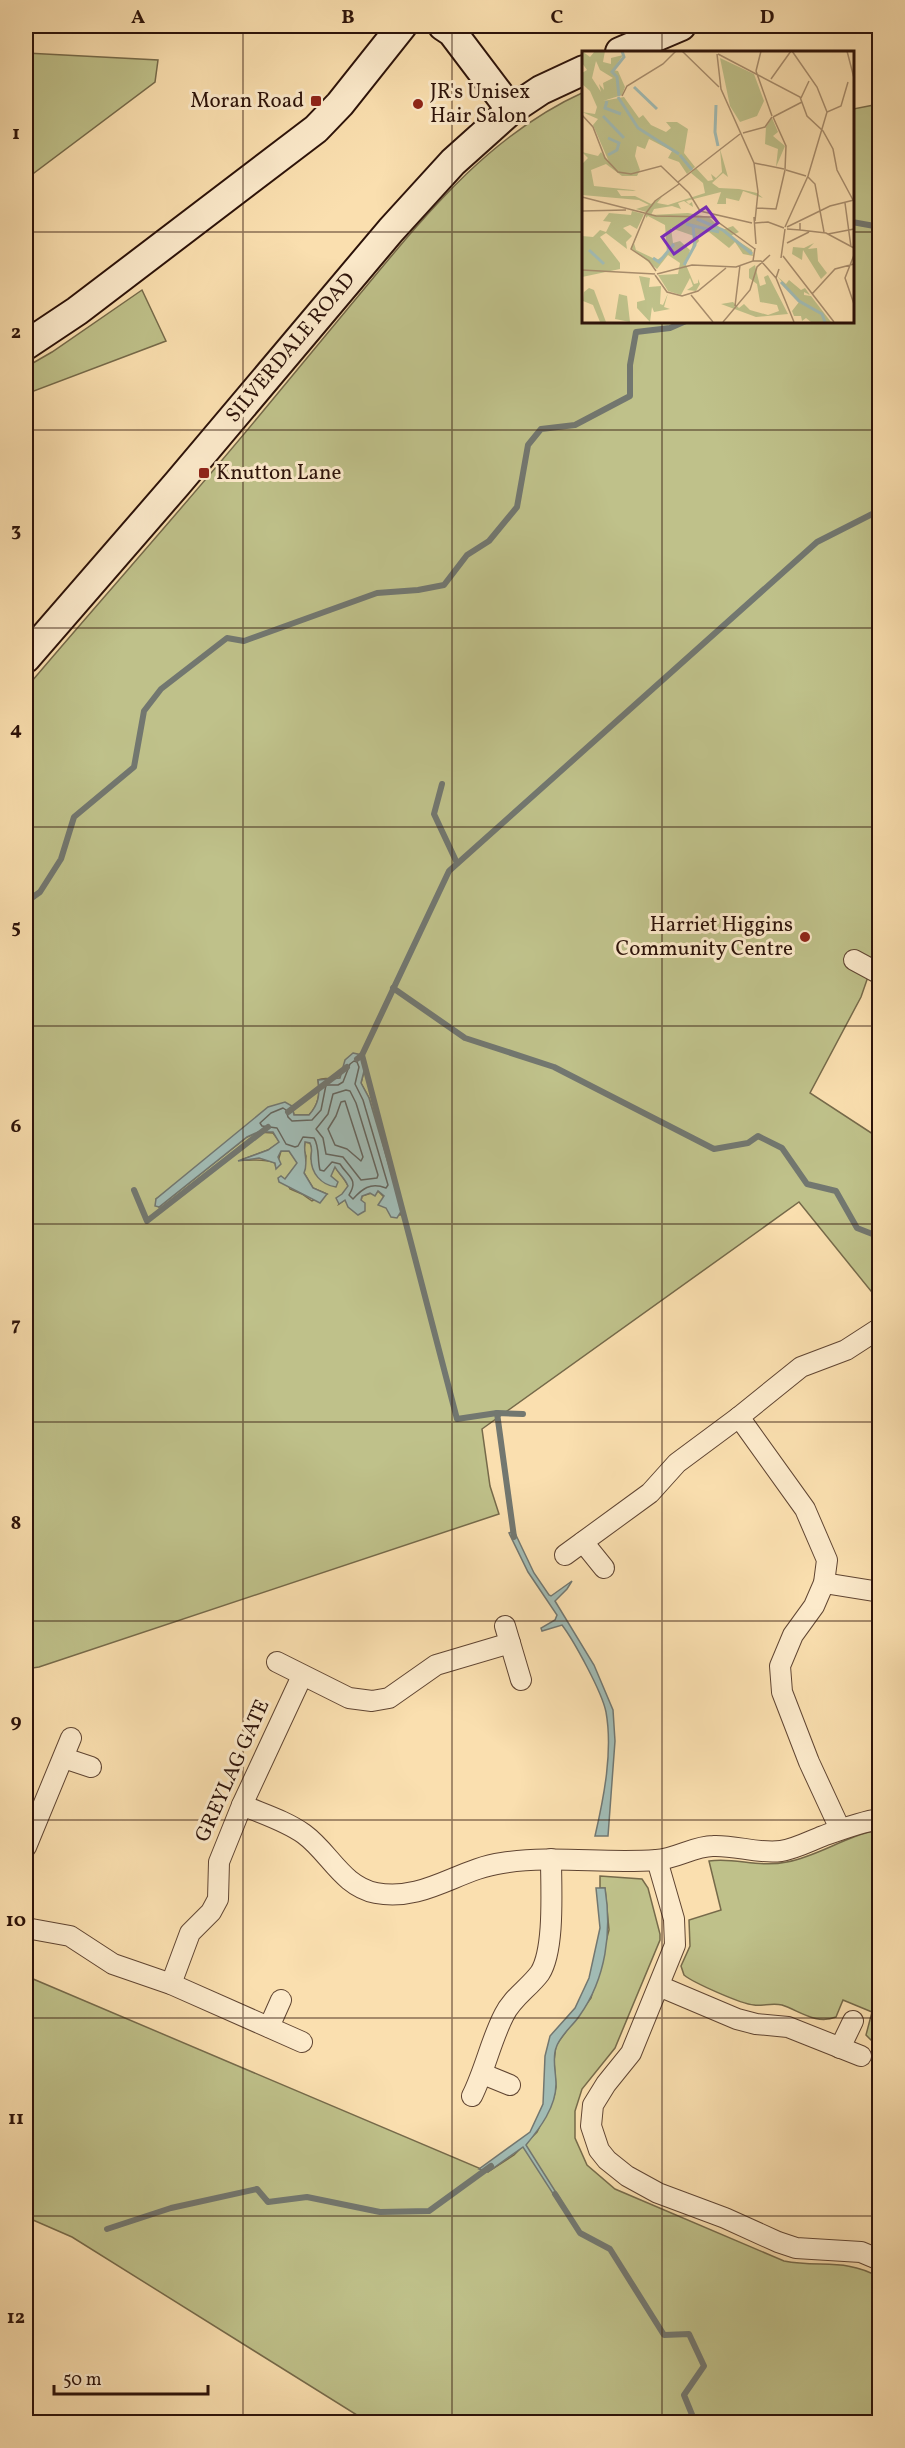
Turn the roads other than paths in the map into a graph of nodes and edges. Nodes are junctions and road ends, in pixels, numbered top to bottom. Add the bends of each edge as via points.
1 (402, 26) edge
2 (443, 26) edge
3 (681, 26) edge
4 (622, 51) edge
5 (582, 71) edge
6 (511, 110) junction
7 (26, 345) edge
8 (26, 658) edge
9 (854, 960) dead end
10 (879, 974) edge
11 (876, 1320) edge
12 (739, 1417) junction
13 (583, 1542) junction
14 (565, 1555) dead end
15 (604, 1568) dead end
16 (824, 1583) junction
17 (879, 1592) edge
18 (277, 1662) dead end
19 (302, 1676) junction
20 (521, 1680) dead end
21 (71, 1738) dead end
22 (64, 1758) junction
23 (91, 1767) dead end
24 (242, 1805) junction
25 (879, 1819) edge
26 (840, 1829) junction
27 (26, 1847) edge
28 (551, 1859) junction
29 (657, 1860) junction
30 (26, 1928) edge
31 (171, 1984) junction
32 (659, 1986) junction
33 (281, 2000) dead end
34 (853, 2021) dead end
35 (268, 2027) junction
36 (302, 2042) dead end
37 (840, 2048) junction
38 (861, 2056) dead end
39 (483, 2074) junction
40 (510, 2085) dead end
41 (472, 2096) dead end
42 (879, 2260) edge

1 - 7 main road via 316,129 77,311
2 - 6 main road via 452,32
3 - 4 main road
5 - 6 main road, SILVERDALE ROAD via 541,90
6 - 8 main road, SILVERDALE ROAD via 453,162 391,230
9 - 10 street
11 - 12 street via 846,1350 801,1367
12 - 13 street via 677,1463 650,1493
12 - 16 street via 805,1509 827,1560
13 - 14 street
13 - 15 street
16 - 17 street
16 - 26 street via 814,1606 793,1635 780,1666 782,1692
18 - 19 street
19 - 20 street via 349,1698 389,1698 436,1665 507,1634
19 - 24 street, GREYLAG GATE
21 - 22 street
22 - 23 street
22 - 27 street
24 - 28 street via 304,1834 351,1882 374,1892 421,1892 501,1863
24 - 31 street, GREYLAG GATE via 219,1862 218,1899 190,1933
25 - 26 street
26 - 29 street via 783,1851 758,1852 710,1845
28 - 29 street
28 - 39 street via 548,1952 540,1973 504,2015
29 - 32 street via 675,1931 673,1952
30 - 31 street via 70,1936 113,1964
31 - 35 street
32 - 37 street via 737,2019 788,2026
32 - 42 street via 631,2053 593,2105 594,2138 607,2160 658,2193 778,2242 861,2252
33 - 35 street
34 - 37 street
35 - 36 street
37 - 38 street
39 - 40 street
39 - 41 street

